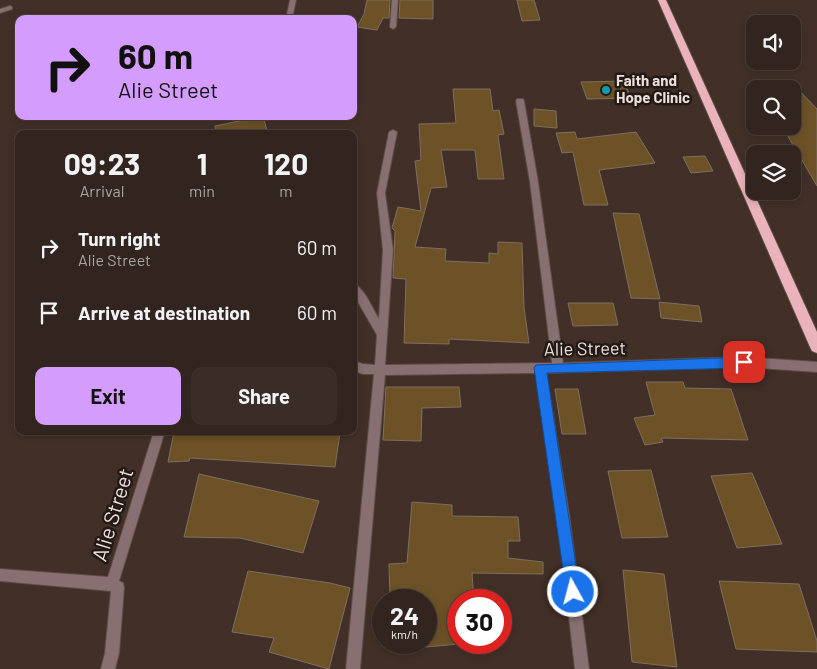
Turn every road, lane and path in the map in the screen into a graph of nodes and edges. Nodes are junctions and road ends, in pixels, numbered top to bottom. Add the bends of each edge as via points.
1 (293, 0) edge
2 (395, 0) edge
3 (662, 0) edge
4 (10, 8) dead end
5 (0, 10) edge
6 (291, 15) edge
7 (393, 27) dead end
8 (520, 101) dead end
9 (393, 132) dead end
10 (357, 292) edge
11 (383, 335) junction
12 (817, 347) edge
13 (357, 367) edge
14 (817, 367) edge
15 (540, 368) junction
16 (558, 368) junction
17 (380, 370) junction
18 (159, 435) edge
19 (0, 575) edge
20 (112, 584) junction
21 (108, 669) edge
22 (354, 669) edge
23 (582, 669) edge

1 - 6 street
2 - 7 street
3 - 12 highway
4 - 5 street
8 - 16 street
9 - 11 street via 381,193 388,250
10 - 11 street
11 - 17 street
13 - 17 street, Alie Street
14 - 16 street, Alie Street via 744,362
15 - 16 street, Alie Street
15 - 17 street, Alie Street
15 - 23 street via 563,514
17 - 22 street
18 - 20 street, Alie Street
19 - 20 street
20 - 21 street, Alie Street via 118,588

